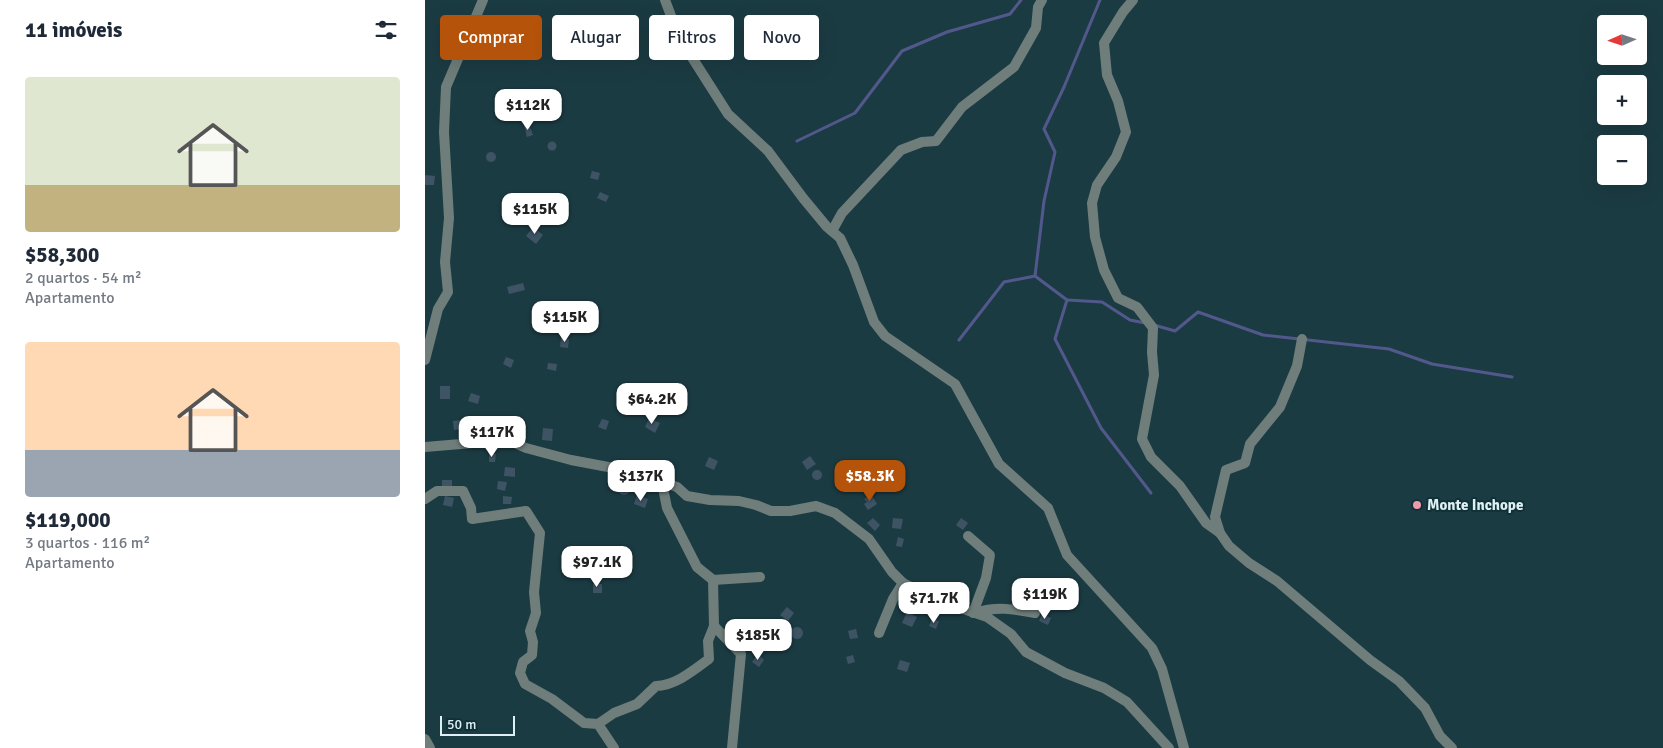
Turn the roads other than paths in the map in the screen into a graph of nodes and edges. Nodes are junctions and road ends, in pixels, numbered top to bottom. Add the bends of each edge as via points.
1 (483, 0) edge
2 (665, 0) edge
3 (1042, 0) edge
4 (1133, 0) edge
5 (832, 231) junction
6 (1302, 339) dead end
7 (425, 360) edge
8 (425, 447) edge
9 (661, 483) junction
10 (425, 499) edge
11 (1220, 533) junction
12 (968, 536) dead end
13 (760, 577) dead end
14 (713, 580) junction
15 (903, 582) junction
16 (973, 613) junction
17 (1035, 613) dead end
18 (714, 626) junction
19 (879, 633) dead end
20 (598, 724) junction
21 (425, 739) edge
22 (430, 748) edge
23 (614, 748) edge
24 (732, 748) edge
25 (1169, 748) edge
26 (1184, 748) edge
27 (1452, 748) edge

1 - 7 street via 447,87 444,132 449,218 445,262 448,292 438,309
2 - 5 street via 679,37 728,114 768,150
3 - 5 street via 1036,28 1014,66 961,107 936,141 922,142 901,150 842,212
4 - 11 street via 1104,43 1107,75 1126,132 1116,157 1097,185 1092,203 1095,237 1104,270 1118,298 1137,307 1153,328 1154,376 1142,439 1151,457 1180,486 1206,523
5 - 26 street via 840,238 853,265 874,322 885,336 955,384 999,464 1049,508 1067,555 1152,648 1162,669
6 - 11 street via 1297,366 1280,407 1250,444 1245,463 1226,470 1215,517
8 - 9 street via 508,440 534,450 585,464 624,470
9 - 14 street via 667,508 697,567
9 - 15 street via 677,487 687,496 757,504 771,511 816,506 835,513 869,539
10 - 20 street via 437,491 463,491 472,519 526,510 540,533 535,613 530,631 532,655 523,662 520,673 525,684 584,723
11 - 27 street via 1229,546 1249,563 1399,680 1425,708 1440,736
12 - 16 street via 990,555 986,578
13 - 14 street
14 - 18 street
15 - 16 street via 939,601
15 - 19 street
16 - 17 street via 990,608
16 - 25 street via 987,617 1011,634 1026,652 1127,702
18 - 20 street via 708,641 709,659 671,683 656,686 637,704
18 - 24 street via 741,654
20 - 23 street
21 - 22 street

